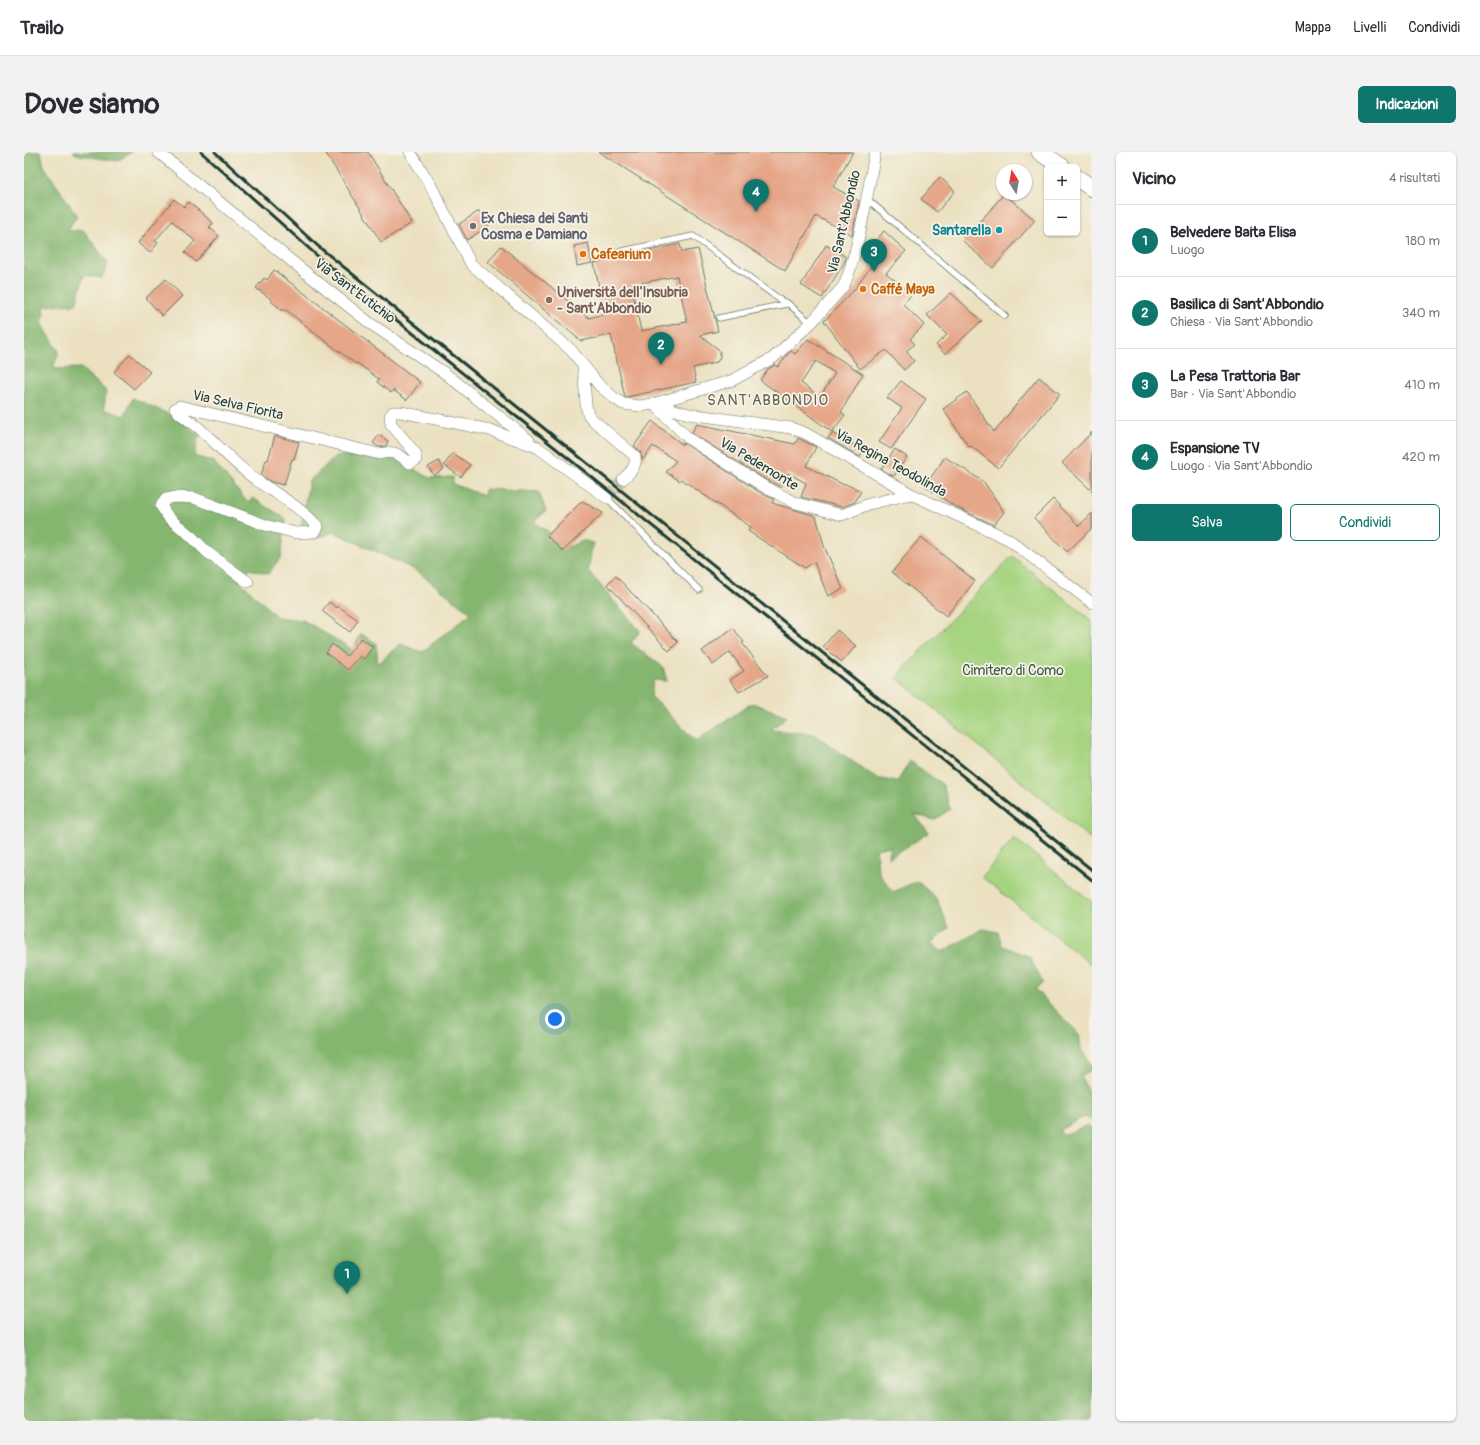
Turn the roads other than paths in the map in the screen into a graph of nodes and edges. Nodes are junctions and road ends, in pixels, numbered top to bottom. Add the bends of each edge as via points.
1 (158, 152) edge
2 (410, 152) edge
3 (875, 152) edge
4 (1040, 152) edge
5 (1058, 164) edge
6 (1080, 180) edge
7 (1092, 188) edge
8 (867, 199) junction
9 (599, 256) dead end
10 (786, 304) junction
11 (1005, 316) dead end
12 (719, 318) dead end
13 (811, 323) junction
14 (583, 365) junction
15 (653, 404) junction
16 (537, 447) junction
17 (624, 477) tunnel mouth
18 (911, 494) junction
19 (607, 498) joint
20 (248, 582) dead end
21 (699, 590) dead end
22 (1092, 603) edge

1 - 16 street, Via Sant'Eutichio via 305,272 372,324 446,374
2 - 14 street via 431,186 471,264 571,350
3 - 8 street, Via Sant'Abbondio
4 - 5 main road
6 - 7 main road
8 - 11 lane
8 - 13 street, Via Sant'Abbondio via 847,280
9 - 10 lane via 693,236
10 - 12 lane
10 - 13 lane
13 - 15 street, Via Sant'Abbondio via 773,358 733,380
14 - 15 street via 599,385 623,404
14 - 17 street via 588,414 635,456 634,466
15 - 18 street, Via Regina Teodolinda via 690,414 791,428 805,433
15 - 18 street, Via Pedemonte via 689,439 765,487 796,503 842,515 870,504
16 - 19 street, Via Selva Fiorita
16 - 20 street, Via Selva Fiorita via 490,430 393,412 390,416 391,424 416,454 416,460 410,463 389,451 379,454 180,406 175,409 179,414 256,480 270,488 318,527 315,532 296,533 265,525 194,498 166,499 161,506 169,518 207,552
18 - 22 street, Via Regina Teodolinda via 1008,539
19 - 21 lane

